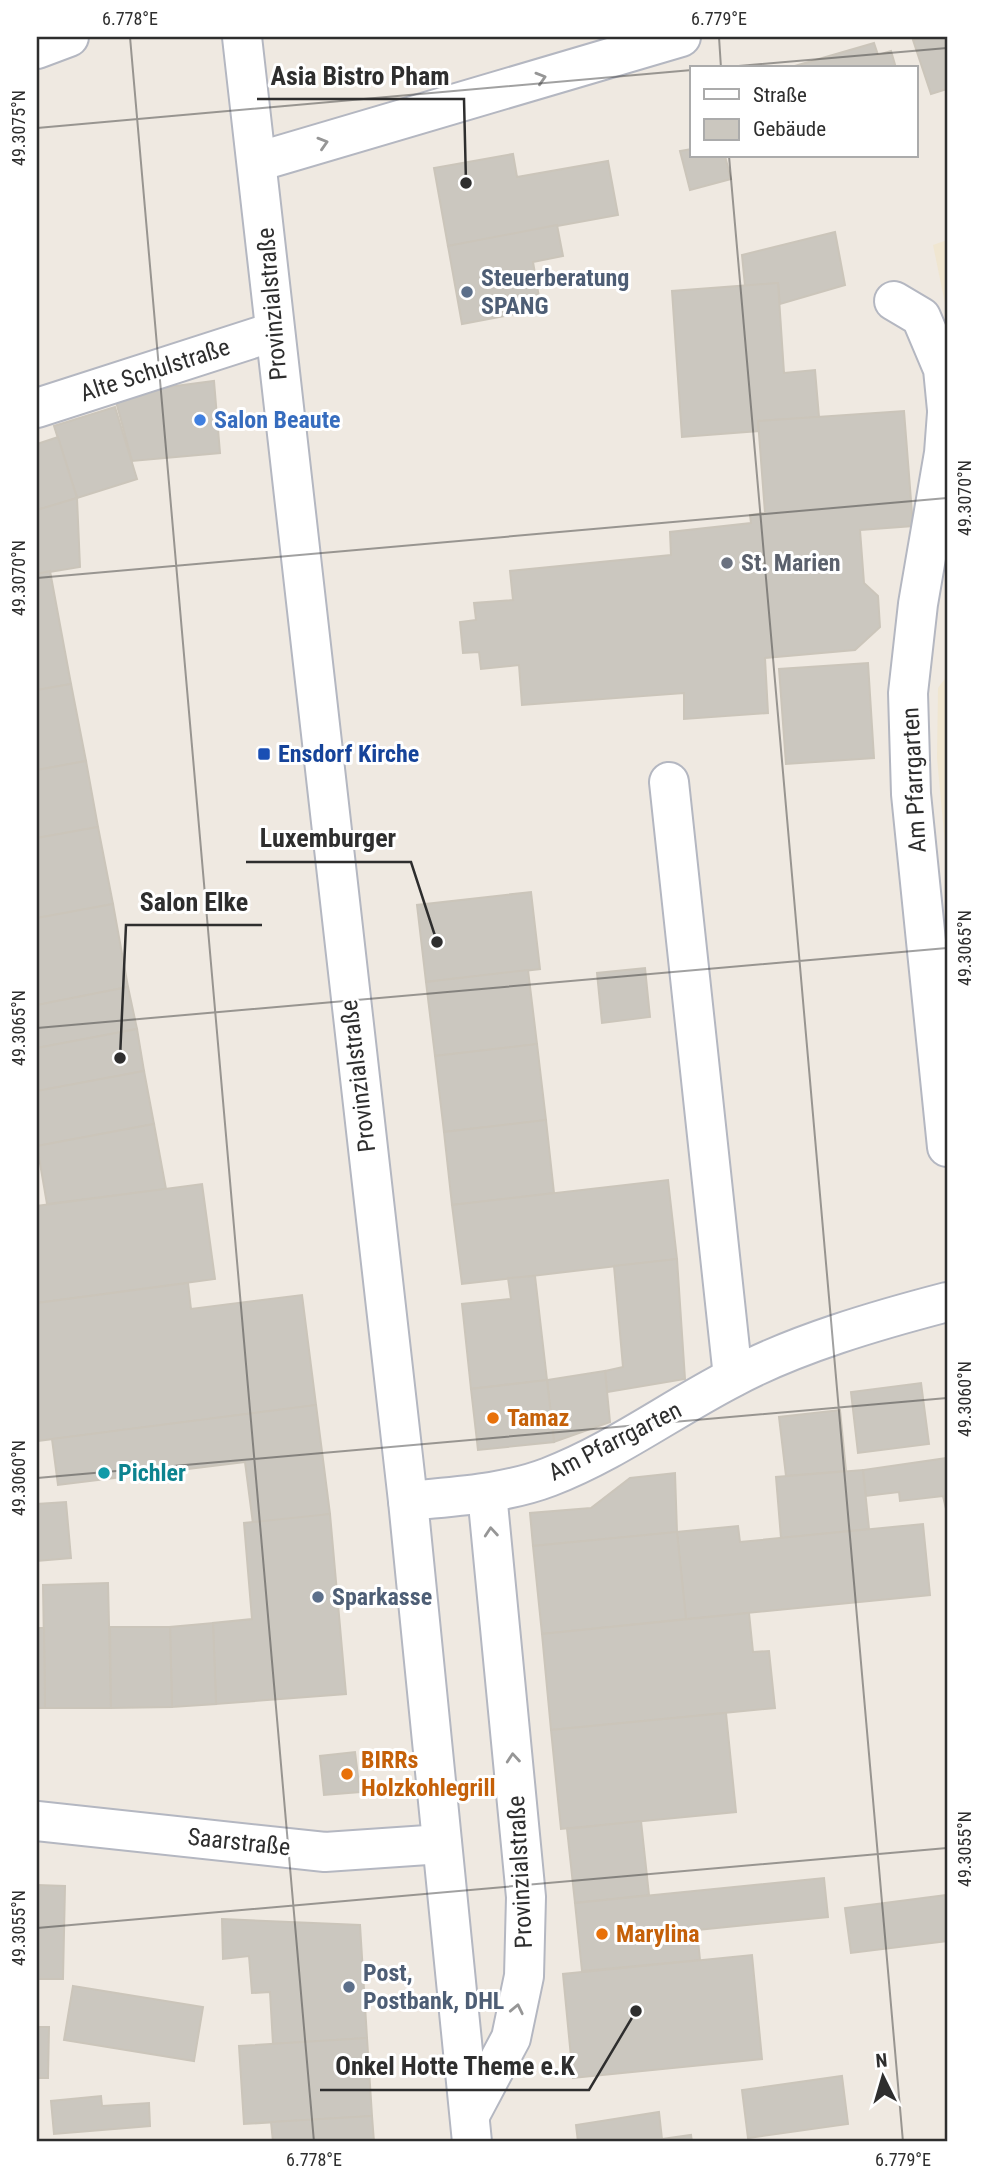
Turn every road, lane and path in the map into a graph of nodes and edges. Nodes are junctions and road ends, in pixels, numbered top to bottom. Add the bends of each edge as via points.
1 (69, 37) edge
2 (242, 37) edge
3 (681, 37) edge
4 (37, 49) edge
5 (257, 162) junction
6 (894, 301) dead end
7 (274, 332) junction
8 (37, 408) edge
9 (947, 412) edge
10 (669, 782) dead end
11 (947, 1147) edge
12 (947, 1302) edge
13 (733, 1377) junction
14 (487, 1493) junction
15 (408, 1501) junction
16 (37, 1821) edge
17 (442, 1844) junction
18 (471, 2129) edge

1 - 4 street
2 - 5 street, Provinzialstraße
5 -> 3 street
5 - 7 street, Provinzialstraße
6 - 9 street, Am Pfarrgarten via 921,317 943,369
7 - 8 street, Alte Schulstraße
7 - 15 street, Provinzialstraße
9 - 11 street, Am Pfarrgarten via 908,693 911,794
10 - 13 street
12 - 13 street, Am Pfarrgarten via 821,1341
13 - 14 street, Am Pfarrgarten via 609,1450 548,1477
14 - 15 street, Am Pfarrgarten
18 -> 14 street, Provinzialstraße via 511,2038 524,1976 526,1897
15 - 17 street, Provinzialstraße
16 - 17 street, Saarstraße via 325,1852
17 - 18 street, Provinzialstraße

